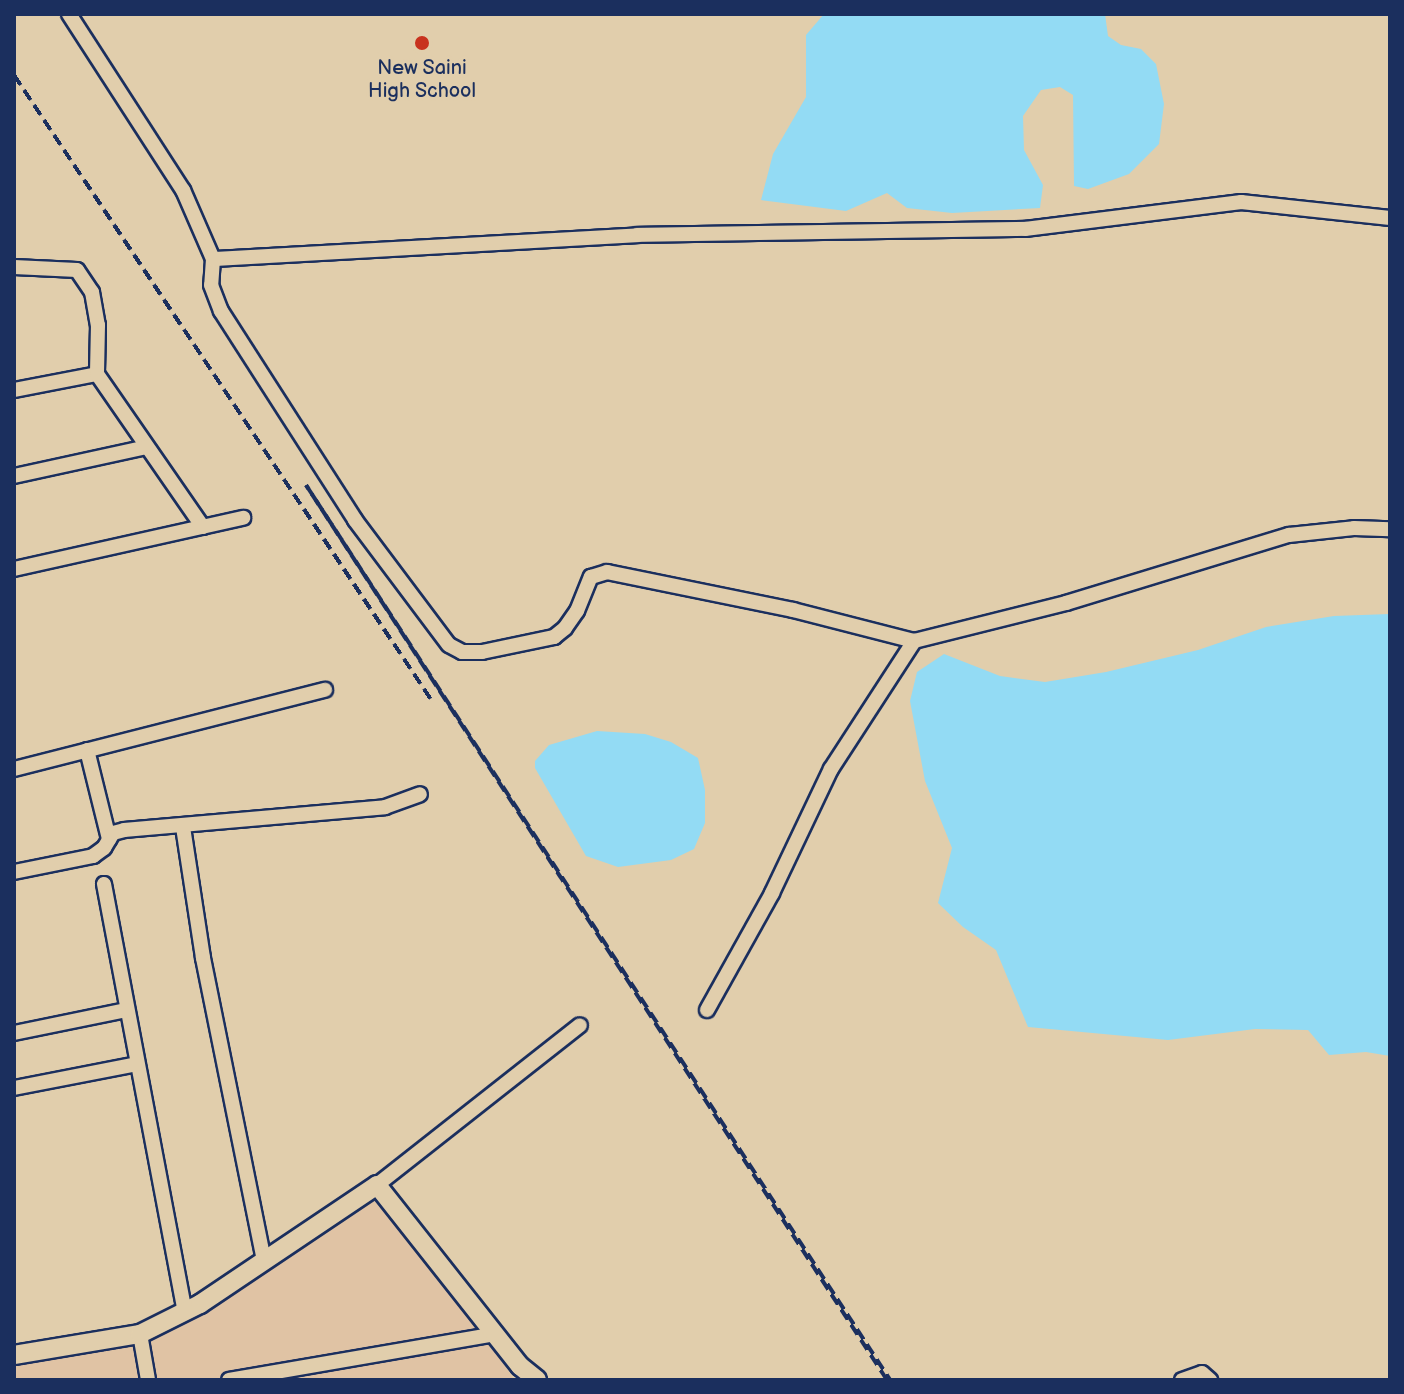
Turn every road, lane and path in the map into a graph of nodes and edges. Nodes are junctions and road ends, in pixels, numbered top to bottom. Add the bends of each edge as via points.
1 (69, 14) edge
2 (1390, 218) edge
3 (213, 259) junction
4 (14, 267) edge
5 (97, 374) junction
6 (14, 390) edge
7 (147, 447) junction
8 (14, 476) edge
9 (243, 518) dead end
10 (203, 527) junction
11 (1390, 529) edge
12 (14, 569) edge
13 (914, 641) junction
14 (325, 690) dead end
15 (87, 750) junction
16 (14, 769) edge
17 (420, 794) dead end
18 (183, 827) junction
19 (109, 839) junction
20 (14, 872) edge
21 (104, 884) dead end
22 (126, 1010) junction
23 (707, 1010) dead end
24 (580, 1025) dead end
25 (14, 1033) edge
26 (137, 1064) junction
27 (14, 1088) edge
28 (377, 1185) junction
29 (264, 1261) junction
30 (185, 1311) junction
31 (140, 1334) junction
32 (495, 1334) junction
33 (14, 1355) edge
34 (523, 1373) edge
35 (148, 1380) edge
36 (229, 1380) edge
37 (537, 1380) edge
38 (1182, 1380) edge
39 (1210, 1380) edge

1 - 3 street via 183,190
2 - 3 street via 1241,202 1025,229 637,235
3 - 13 street via 211,285 221,311 355,520 449,645 462,652 482,652 554,637 577,611 591,577 607,572
4 - 5 street via 60,267 83,276 98,325
5 - 6 street
5 - 7 street
7 - 8 street
7 - 10 street
9 - 10 street
10 - 12 street
11 - 13 street via 1289,535 1066,603
13 - 23 street via 831,769 772,893
14 - 15 street
15 - 16 street
15 - 19 street
17 - 18 street via 385,807
18 - 19 street via 124,830
18 - 29 street via 203,958
19 - 20 street via 104,848 81,860
21 - 22 street
22 - 25 street
22 - 26 street
24 - 28 street
26 - 27 street
26 - 30 street
28 - 29 street
28 - 32 street
29 - 30 street
30 - 31 street
31 - 33 street
31 - 35 street
32 - 34 street
32 - 36 street
34 - 37 street
38 - 39 street via 1195,1373

